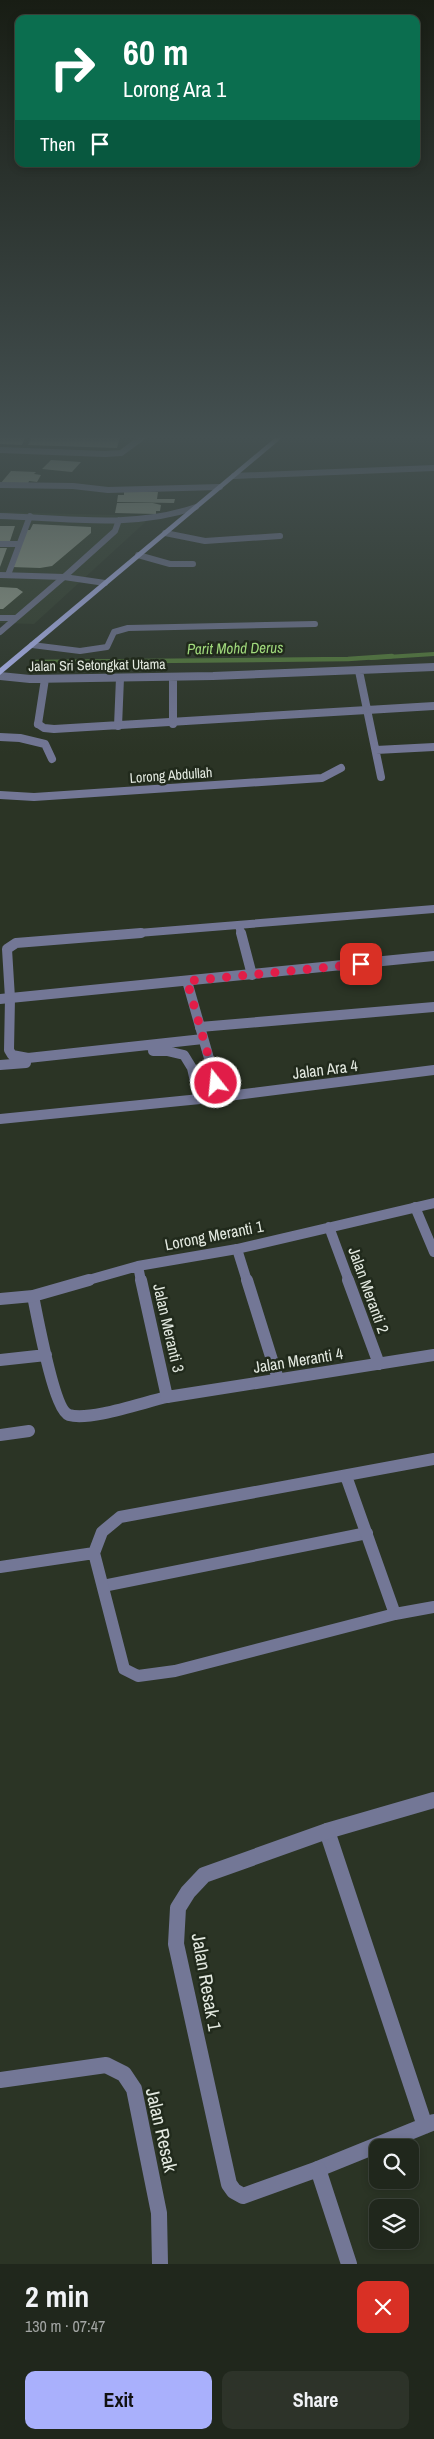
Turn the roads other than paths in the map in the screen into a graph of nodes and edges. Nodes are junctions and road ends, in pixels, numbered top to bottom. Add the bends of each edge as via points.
1 (102, 543) edge
2 (153, 543) edge
3 (0, 544) edge
4 (19, 544) joint
5 (138, 555) junction
6 (193, 564) dead end
7 (0, 575) edge
8 (8, 575) junction
9 (64, 577) junction
10 (105, 583) junction
11 (0, 618) edge
12 (16, 618) junction
13 (315, 624) dead end
14 (0, 632) edge
15 (32, 645) junction
16 (434, 667) edge
17 (358, 671) junction
18 (0, 674) edge
19 (173, 677) junction
20 (120, 678) junction
21 (45, 679) junction
22 (434, 706) edge
23 (367, 710) junction
24 (173, 724) junction
25 (118, 726) junction
26 (0, 737) edge
27 (434, 747) edge
28 (376, 750) junction
29 (52, 759) dead end
30 (341, 768) dead end
31 (381, 777) dead end
32 (0, 795) edge
33 (434, 909) edge
34 (239, 925) junction
35 (434, 956) edge
36 (252, 975) junction
37 (187, 981) junction
38 (5, 998) edge
39 (434, 1007) edge
40 (200, 1027) junction
41 (203, 1039) junction
42 (0, 1065) edge
43 (434, 1070) edge
44 (220, 1097) junction
45 (199, 1099) junction
46 (0, 1119) edge
47 (434, 1203) edge
48 (415, 1207) junction
49 (329, 1227) junction
50 (237, 1249) junction
51 (434, 1252) edge
52 (138, 1266) junction
53 (33, 1296) junction
54 (0, 1299) edge
55 (46, 1355) junction
56 (434, 1355) edge
57 (0, 1360) edge
58 (379, 1364) junction
59 (278, 1379) junction
60 (168, 1397) junction
61 (29, 1431) dead end
62 (0, 1435) edge
63 (434, 1459) edge
64 (346, 1476) junction
65 (367, 1533) junction
66 (94, 1553) junction
67 (0, 1567) edge
68 (104, 1586) junction
69 (434, 1607) edge
70 (395, 1614) junction
71 (434, 1800) edge
72 (327, 1831) junction
73 (0, 2080) edge
74 (430, 2124) edge
75 (318, 2169) junction
76 (160, 2264) edge
77 (349, 2264) edge

1 - 9 street
2 - 5 main road
3 - 4 street
4 - 8 street
5 - 6 street via 170,564
5 - 10 main road
7 - 8 street
8 - 9 street
9 - 10 street
9 - 12 street
10 - 15 main road
11 - 12 street
12 - 14 street
13 - 15 street via 128,628 114,632 108,647 103,649
15 - 18 main road
16 - 17 street, Jalan Sri Setongkat Utama
17 - 19 street, Jalan Sri Setongkat Utama
17 - 23 street
18 - 21 street, Jalan Sri Setongkat Utama
19 - 20 street, Jalan Sri Setongkat Utama
19 - 24 street
20 - 21 street, Jalan Sri Setongkat Utama
20 - 25 street
21 - 25 street via 38,724 44,728
22 - 23 street
23 - 24 street
23 - 28 street
24 - 25 street
26 - 29 street via 45,744
27 - 28 street
28 - 31 street
30 - 32 street, Lorong Abdullah via 322,778 34,797
33 - 34 street
34 - 36 street
34 - 38 street via 16,943 6,953
35 - 36 street
36 - 37 street
37 - 38 street
37 - 40 street
38 - 41 street via 9,1050 18,1058
39 - 40 street
40 - 41 street
41 - 44 street
42 - 45 street via 172,1049 189,1061
43 - 44 street, Jalan Ara 4
44 - 45 street, Jalan Ara 4
45 - 46 street, Jalan Ara 4
47 - 48 street, Lorong Meranti 1
48 - 49 street, Lorong Meranti 1
48 - 51 street
49 - 50 street, Lorong Meranti 1
49 - 58 street, Jalan Meranti 2
50 - 52 street, Lorong Meranti 1
50 - 59 street
52 - 53 street, Lorong Meranti 1
52 - 60 street, Jalan Meranti 3
53 - 54 street, Lorong Meranti 1
53 - 55 street
55 - 57 street
55 - 60 street, Jalan Meranti 4 via 56,1397 63,1412 69,1415
56 - 58 street, Jalan Meranti 4
58 - 59 street, Jalan Meranti 4
59 - 60 street, Jalan Meranti 4
61 - 62 street
63 - 64 street
64 - 65 street
64 - 66 street via 120,1517 98,1536
65 - 68 street
65 - 70 street
66 - 67 street
66 - 68 street
68 - 70 street via 124,1669 138,1676 175,1670
69 - 70 street
71 - 72 street, Jalan Resak 1
72 - 74 street
72 - 75 street, Jalan Resak 1 via 204,1875 178,1908 176,1944 229,2184 244,2196
73 - 76 street, Jalan Resak via 106,2065 124,2074 134,2089 159,2213
74 - 75 street
75 - 77 street

